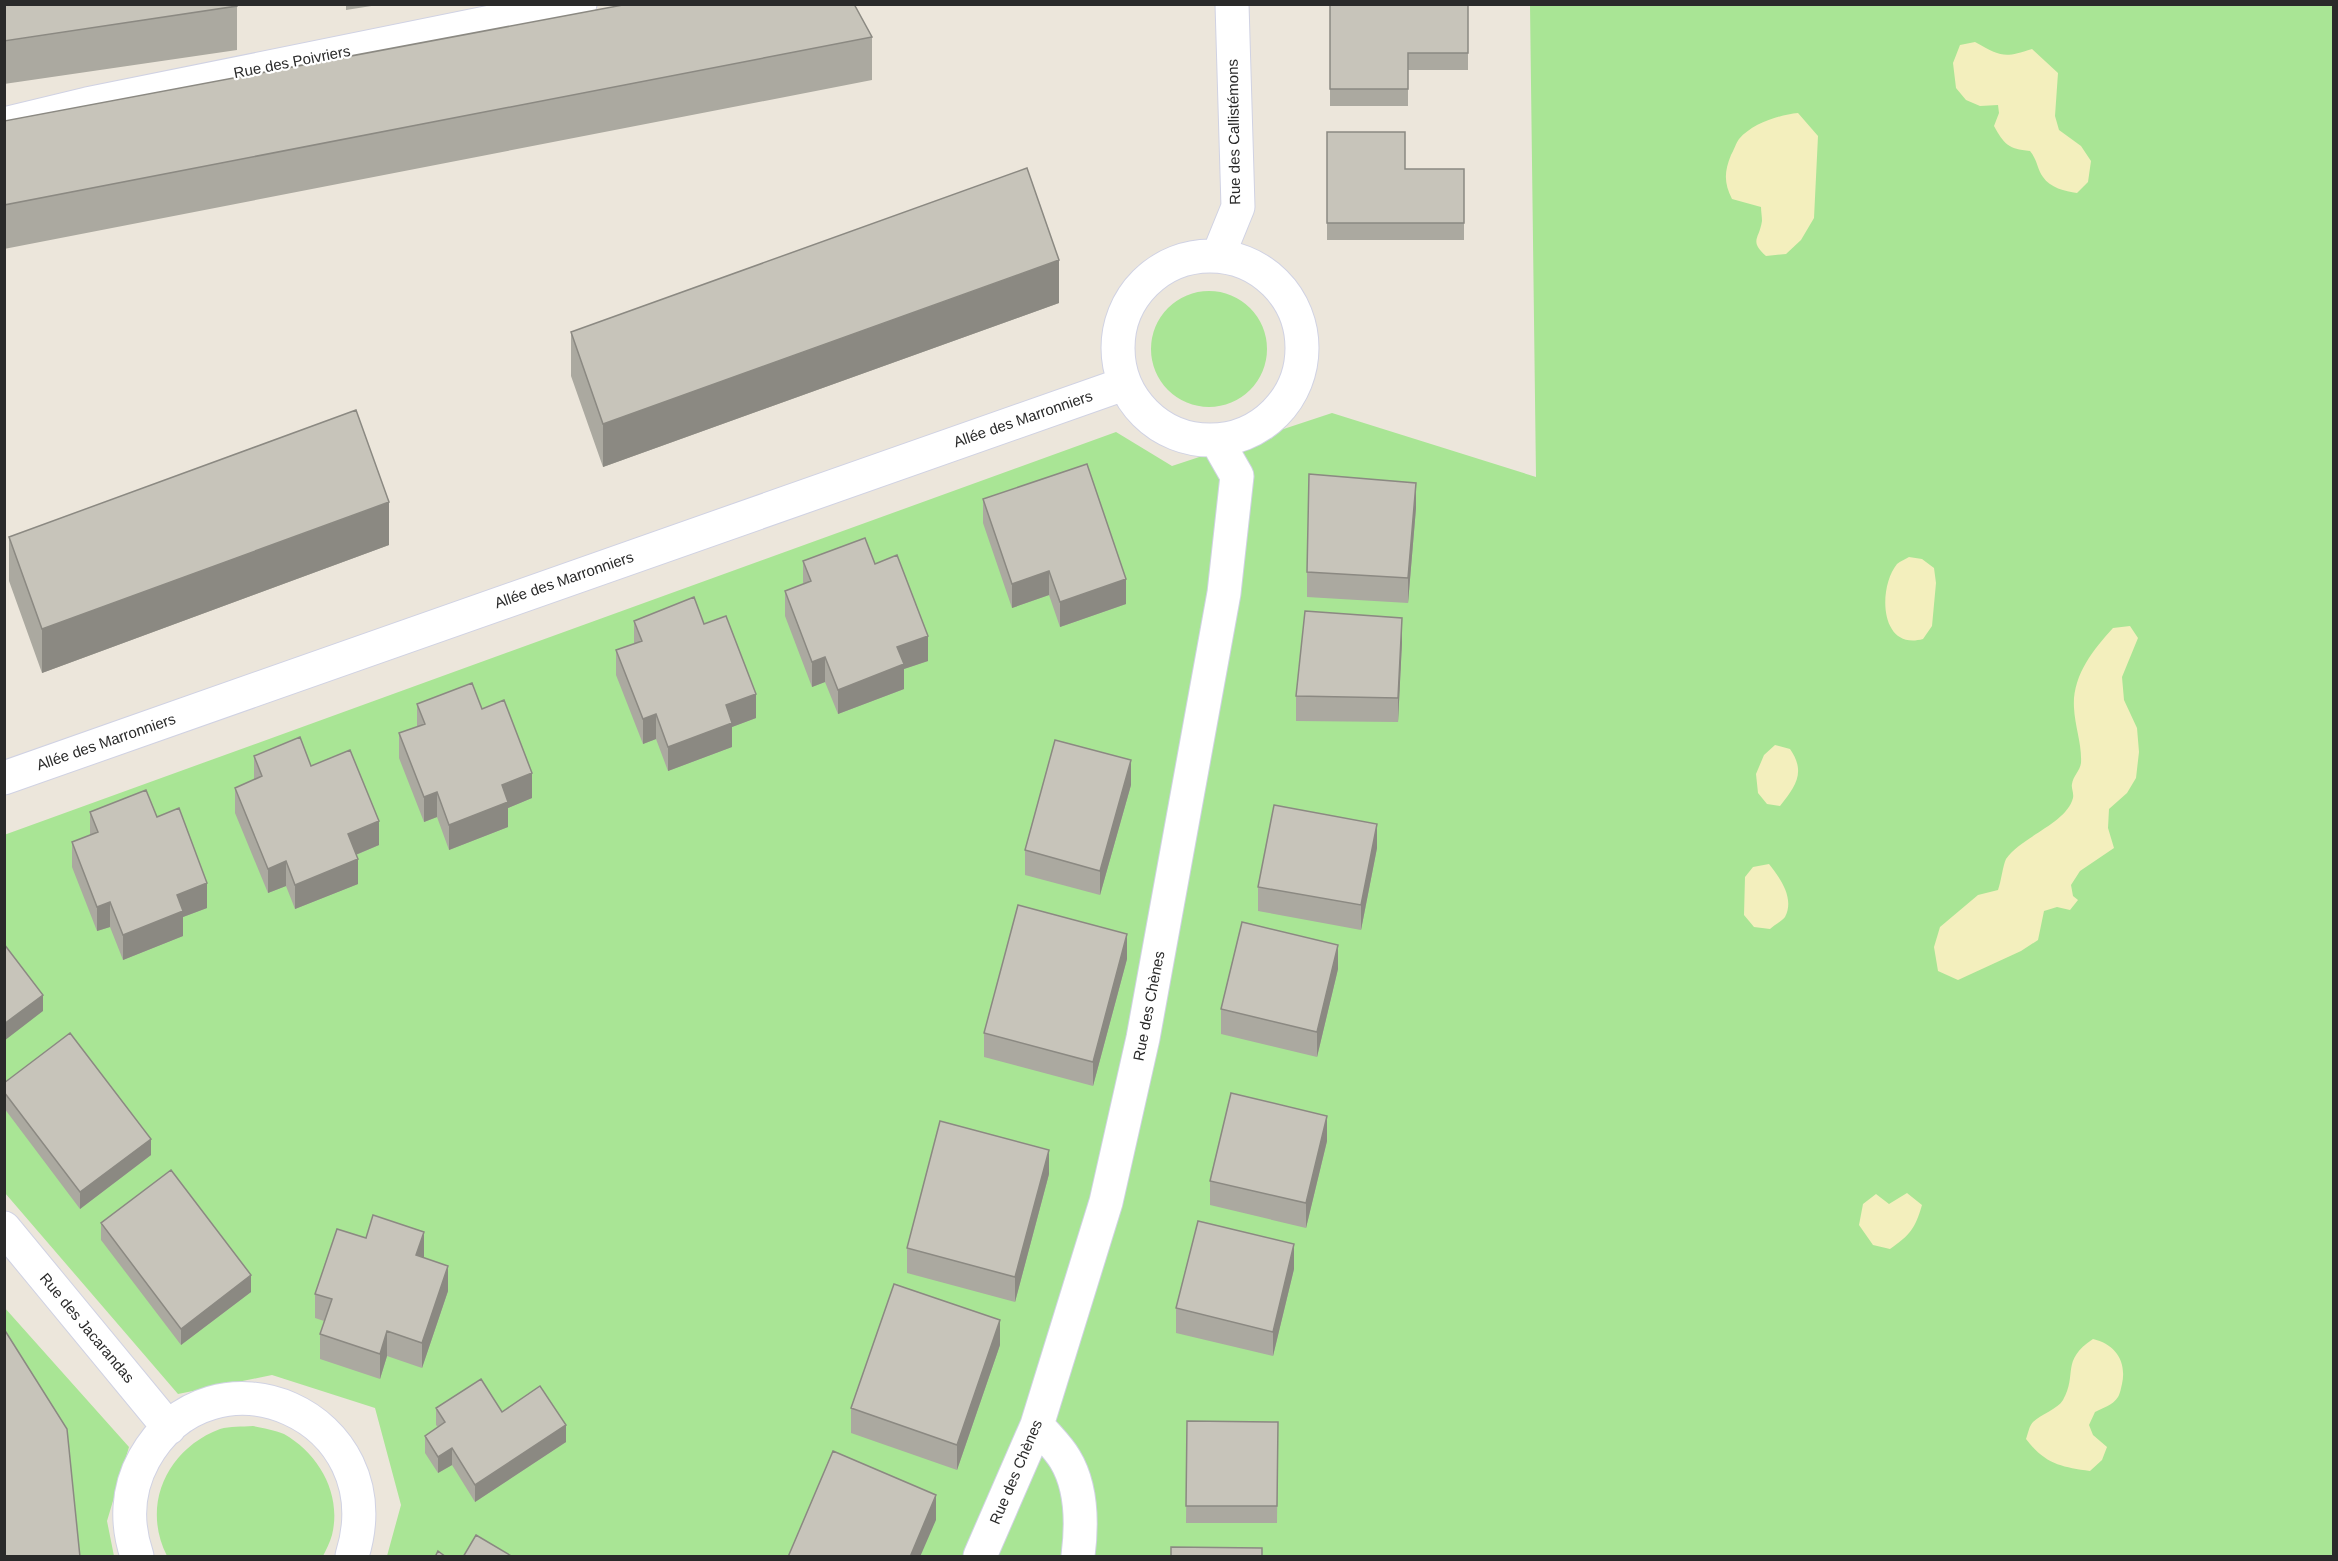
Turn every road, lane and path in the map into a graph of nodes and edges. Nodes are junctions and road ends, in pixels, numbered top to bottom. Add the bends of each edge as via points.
1 (580, 4) edge
2 (1232, 4) edge
3 (4, 124) edge
4 (1218, 256) junction
5 (1124, 384) junction
6 (1217, 441) junction
7 (4, 777) edge
8 (4, 1228) edge
9 (1038, 1425) junction
10 (169, 1428) junction
11 (136, 1557) edge
12 (352, 1557) edge
13 (980, 1557) edge
14 (1078, 1557) edge

1 - 3 street, Rue des Poivriers
2 - 4 street, Rue des Callistémons via 1238,207
4 - 5 street via 1175,263 1150,278 1136,294 1125,313 1118,340
4 - 6 street via 1260,270 1283,291 1297,318 1302,349 1297,379 1282,406 1259,426
5 - 6 street via 1140,408 1161,427 1188,438
5 - 7 street, Allée des Marronniers
6 - 9 street, Rue des Chènes via 1237,476 1224,593 1166,917 1106,1202
8 - 10 street, Rue des Jacarandas
9 - 13 street, Rue des Chènes
9 - 14 street via 1065,1458 1078,1486
10 - 11 street via 148,1451 132,1488 130,1528
10 - 12 street via 204,1407 243,1399 283,1406 311,1421 340,1449 354,1478 360,1510

